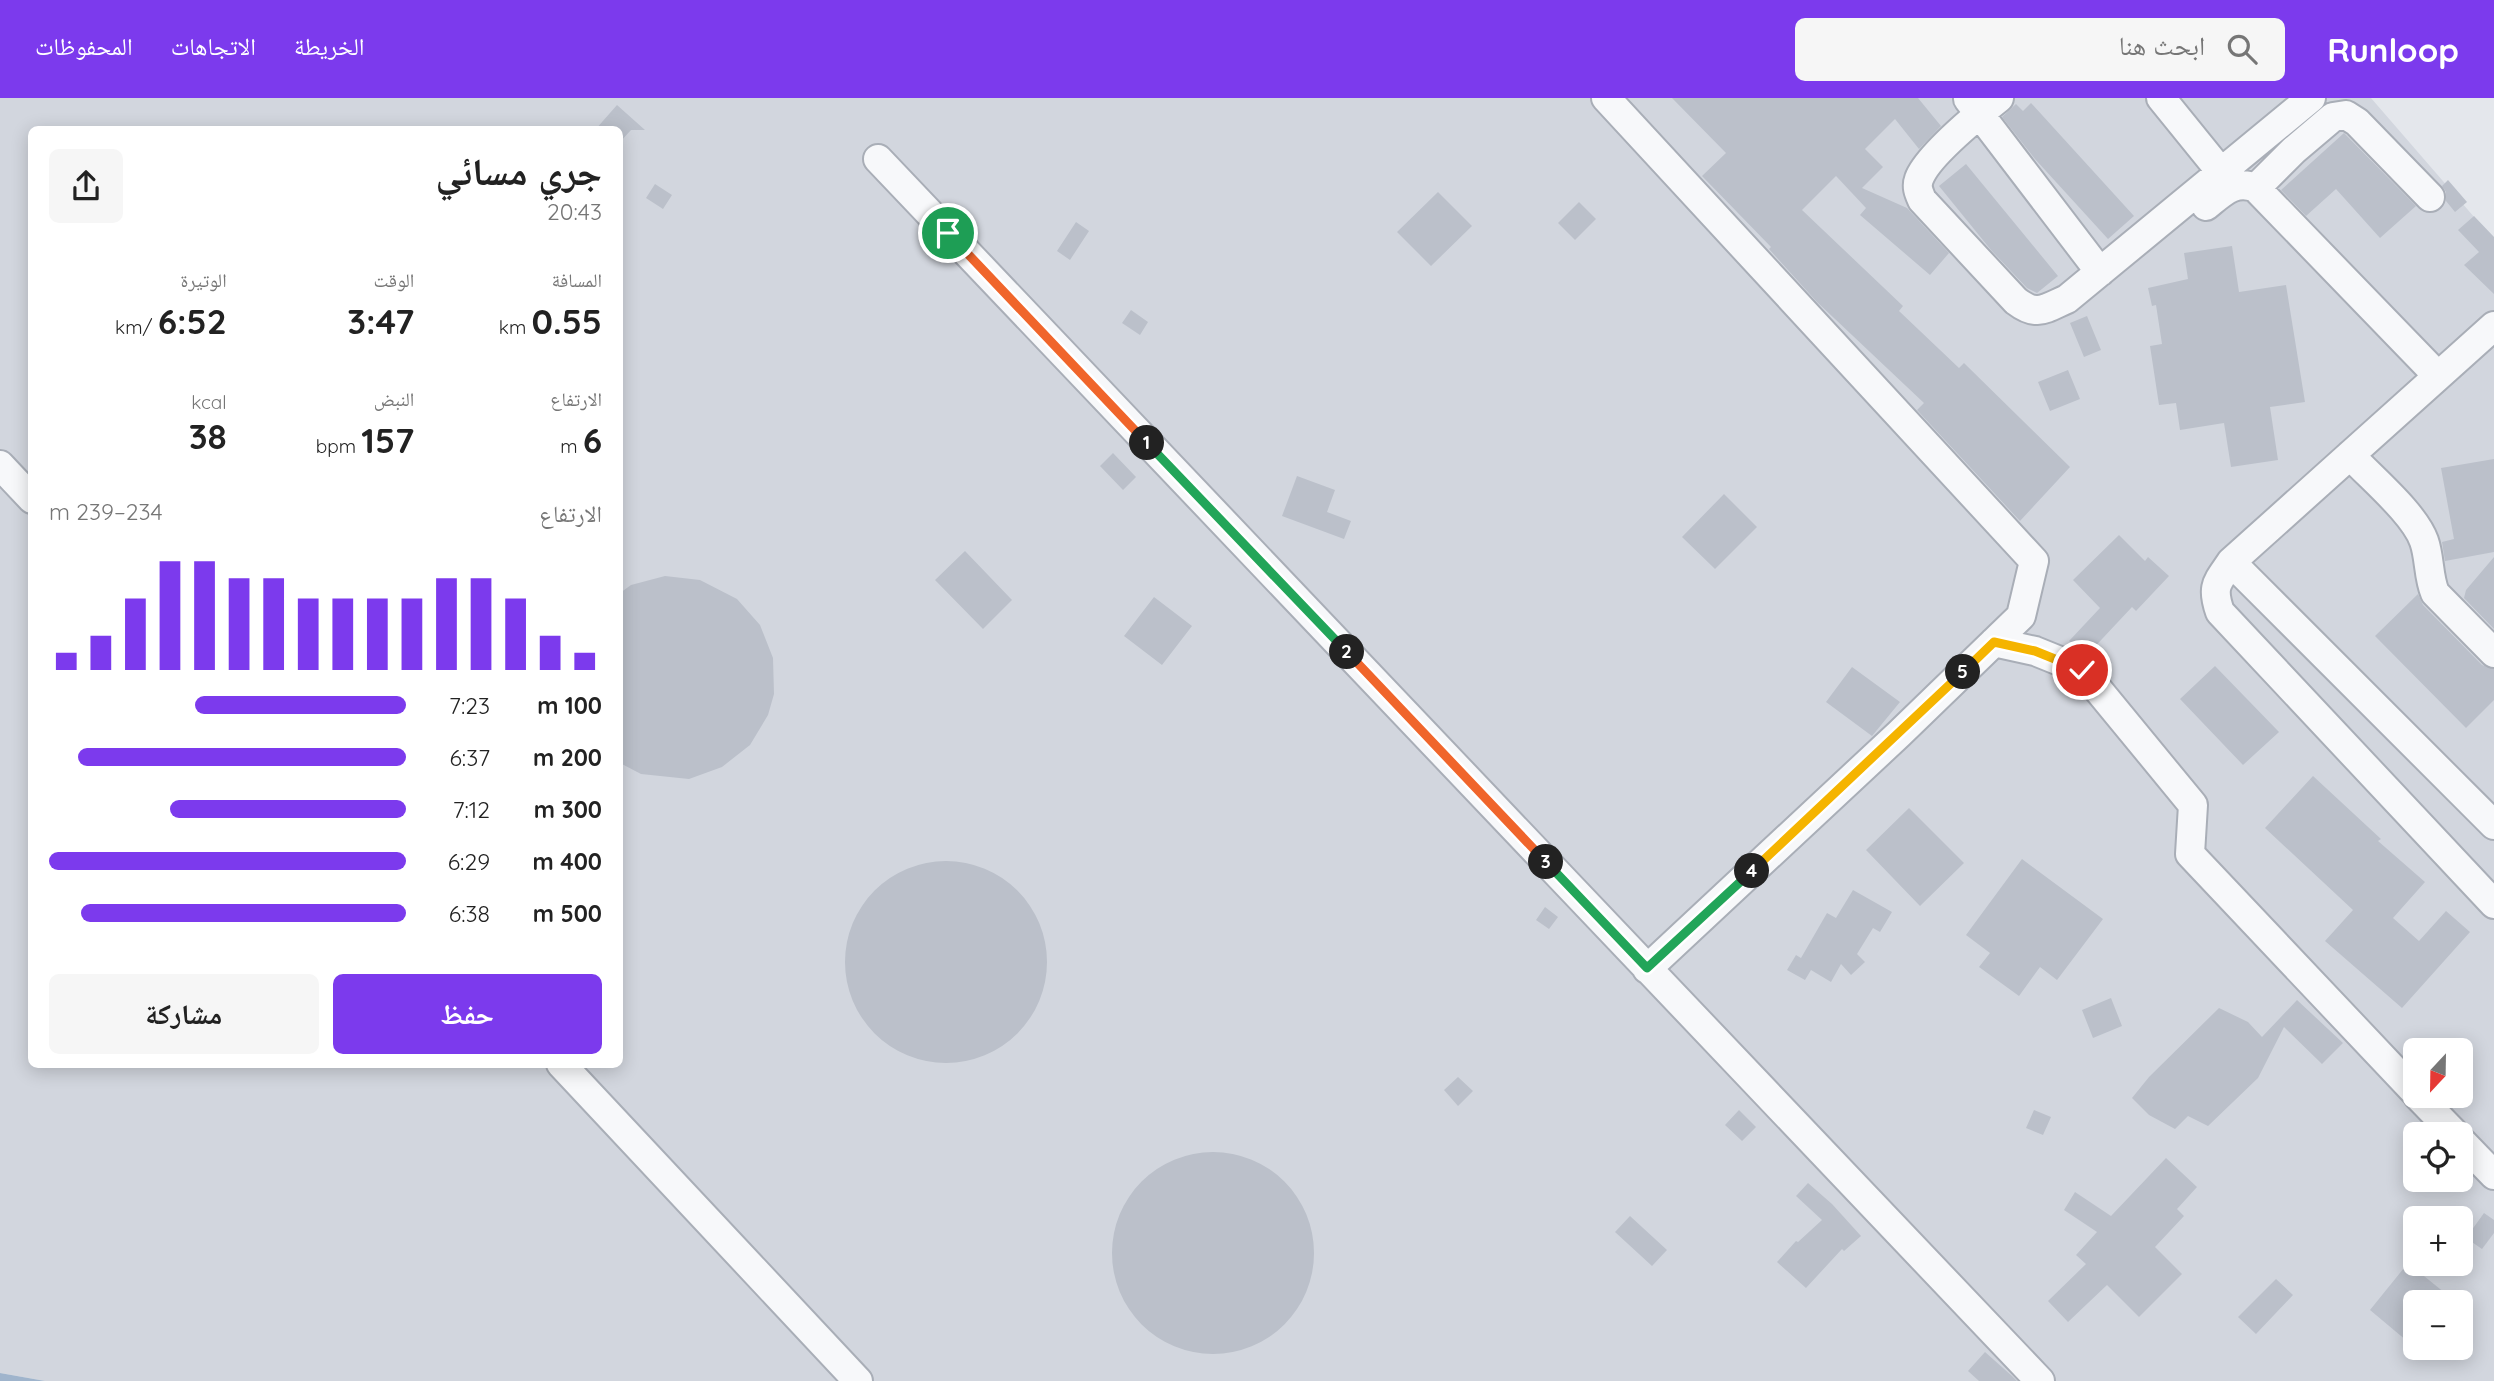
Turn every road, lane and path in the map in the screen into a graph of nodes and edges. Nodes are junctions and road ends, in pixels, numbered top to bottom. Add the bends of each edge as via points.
1 (1606, 98) edge
2 (2161, 98) edge
3 (2311, 98) edge
4 (1982, 103) edge
5 (878, 159) dead end
6 (2221, 172) junction
7 (2256, 188) junction
8 (2430, 197) dead end
9 (2096, 285) junction
10 (2494, 326) edge
11 (2438, 376) junction
12 (2350, 455) junction
13 (0, 466) edge
14 (28, 495) edge
15 (2231, 562) junction
16 (1994, 642) junction
17 (2494, 653) edge
18 (2494, 825) edge
19 (2494, 904) edge
20 (1647, 968) junction
21 (565, 1068) edge
22 (2403, 1079) edge
23 (2430, 1108) edge
24 (2444, 1122) edge
25 (2473, 1153) edge
26 (2494, 1175) edge
27 (858, 1381) edge
28 (2040, 1381) edge

1 - 16 lane via 2034,561 2021,616
2 - 6 lane
3 - 6 lane
4 - 9 lane
4 - 9 lane via 1926,165 1918,184 1922,200 2028,310 2039,311
5 - 20 lane
6 - 9 lane
7 - 8 lane via 2333,117 2346,115
7 - 9 lane via 2247,184 2228,188
7 - 11 lane
10 - 11 lane
11 - 12 lane
12 - 15 lane
12 - 17 lane via 2417,526 2435,593
13 - 14 lane
15 - 18 lane
15 - 19 lane via 2214,594 2220,612
16 - 20 lane
16 - 22 lane via 2035,651 2082,670 2193,805 2190,854
20 - 28 lane
21 - 27 lane
23 - 24 lane
25 - 26 lane

